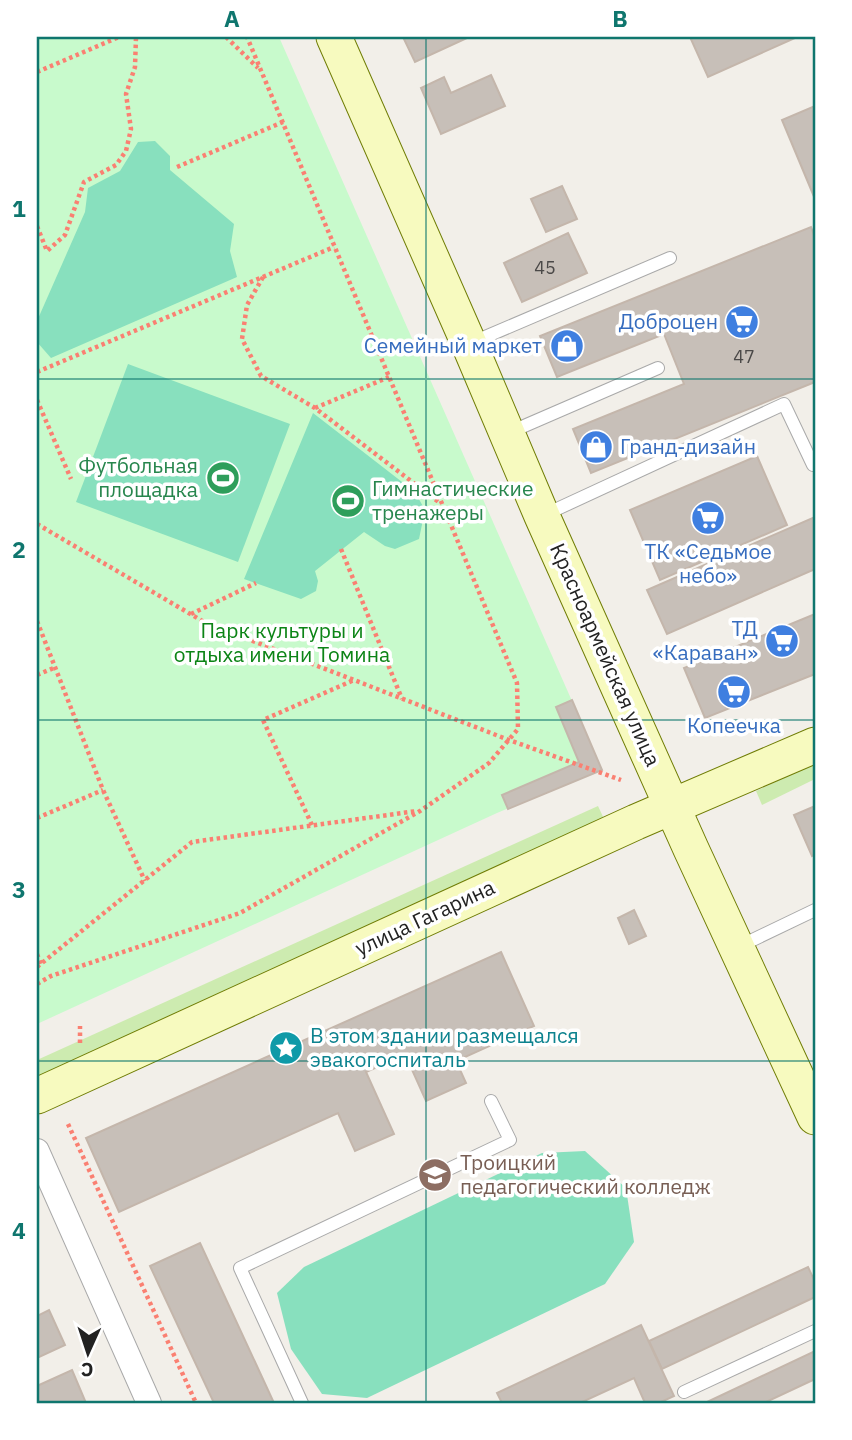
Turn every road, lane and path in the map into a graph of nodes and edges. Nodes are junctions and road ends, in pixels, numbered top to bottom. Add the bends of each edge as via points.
1 (119, 37) edge
2 (136, 37) edge
3 (226, 37) edge
4 (247, 37) edge
5 (334, 37) edge
6 (261, 70) junction
7 (37, 72) edge
8 (283, 122) junction
9 (177, 167) dead end
10 (37, 226) edge
11 (334, 247) junction
12 (670, 258) dead end
13 (263, 276) junction
14 (469, 344) junction
15 (658, 368) dead end
16 (37, 372) edge
17 (389, 377) junction
18 (37, 400) edge
19 (315, 408) junction
20 (506, 434) junction
21 (813, 465) dead end
22 (71, 479) dead end
23 (442, 504) junction
24 (541, 516) junction
25 (37, 524) edge
26 (341, 549) dead end
27 (257, 583) dead end
28 (191, 614) junction
29 (37, 621) edge
30 (56, 667) junction
31 (37, 675) edge
32 (354, 680) junction
33 (402, 699) junction
34 (509, 740) junction
35 (815, 745) edge
36 (621, 780) dead end
37 (103, 790) junction
38 (673, 806) junction
39 (421, 811) junction
40 (37, 818) edge
41 (312, 825) junction
42 (145, 881) junction
43 (815, 910) edge
44 (737, 947) junction
45 (37, 954) edge
46 (38, 966) edge
47 (37, 984) edge
48 (37, 1096) edge
49 (491, 1101) dead end
50 (815, 1116) edge
51 (68, 1124) dead end
52 (37, 1151) edge
53 (815, 1331) edge
54 (684, 1392) dead end
55 (149, 1403) edge
56 (196, 1403) edge
57 (302, 1403) edge

1 - 7 path
2 - 10 path via 135,67 127,94 131,129 126,151 116,165 84,183 65,235 47,251
3 - 6 path
4 - 6 path
5 - 14 street, Красноармейская улица
6 - 8 path
8 - 9 path
8 - 11 path
11 - 13 path
11 - 17 path
12 - 14 lane
13 - 16 path
13 - 19 path via 247,304 242,339 261,376
14 - 20 street, Красноармейская улица
15 - 20 lane
17 - 19 path
17 - 23 path
18 - 22 path
19 - 23 path
20 - 24 street, Красноармейская улица
21 - 24 lane via 784,404
23 - 34 path via 517,683 518,729
24 - 38 street, Красноармейская улица
25 - 28 path
26 - 33 path
27 - 28 path
28 - 32 path
29 - 30 path
30 - 31 path
30 - 37 path
32 - 33 path
32 - 41 path via 263,720
33 - 34 path
34 - 36 path
34 - 39 path via 489,763
35 - 38 street, улица Гагарина
37 - 40 path
37 - 42 path
38 - 44 street, Красноармейская улица
38 - 48 street, улица Гагарина
39 - 41 path
39 - 47 path via 240,913
41 - 42 path via 192,842
42 - 46 path
43 - 44 lane
44 - 50 street, Красноармейская улица
45 - 46 path
49 - 57 lane via 510,1140 240,1268
51 - 56 path
52 - 55 street
53 - 54 lane

